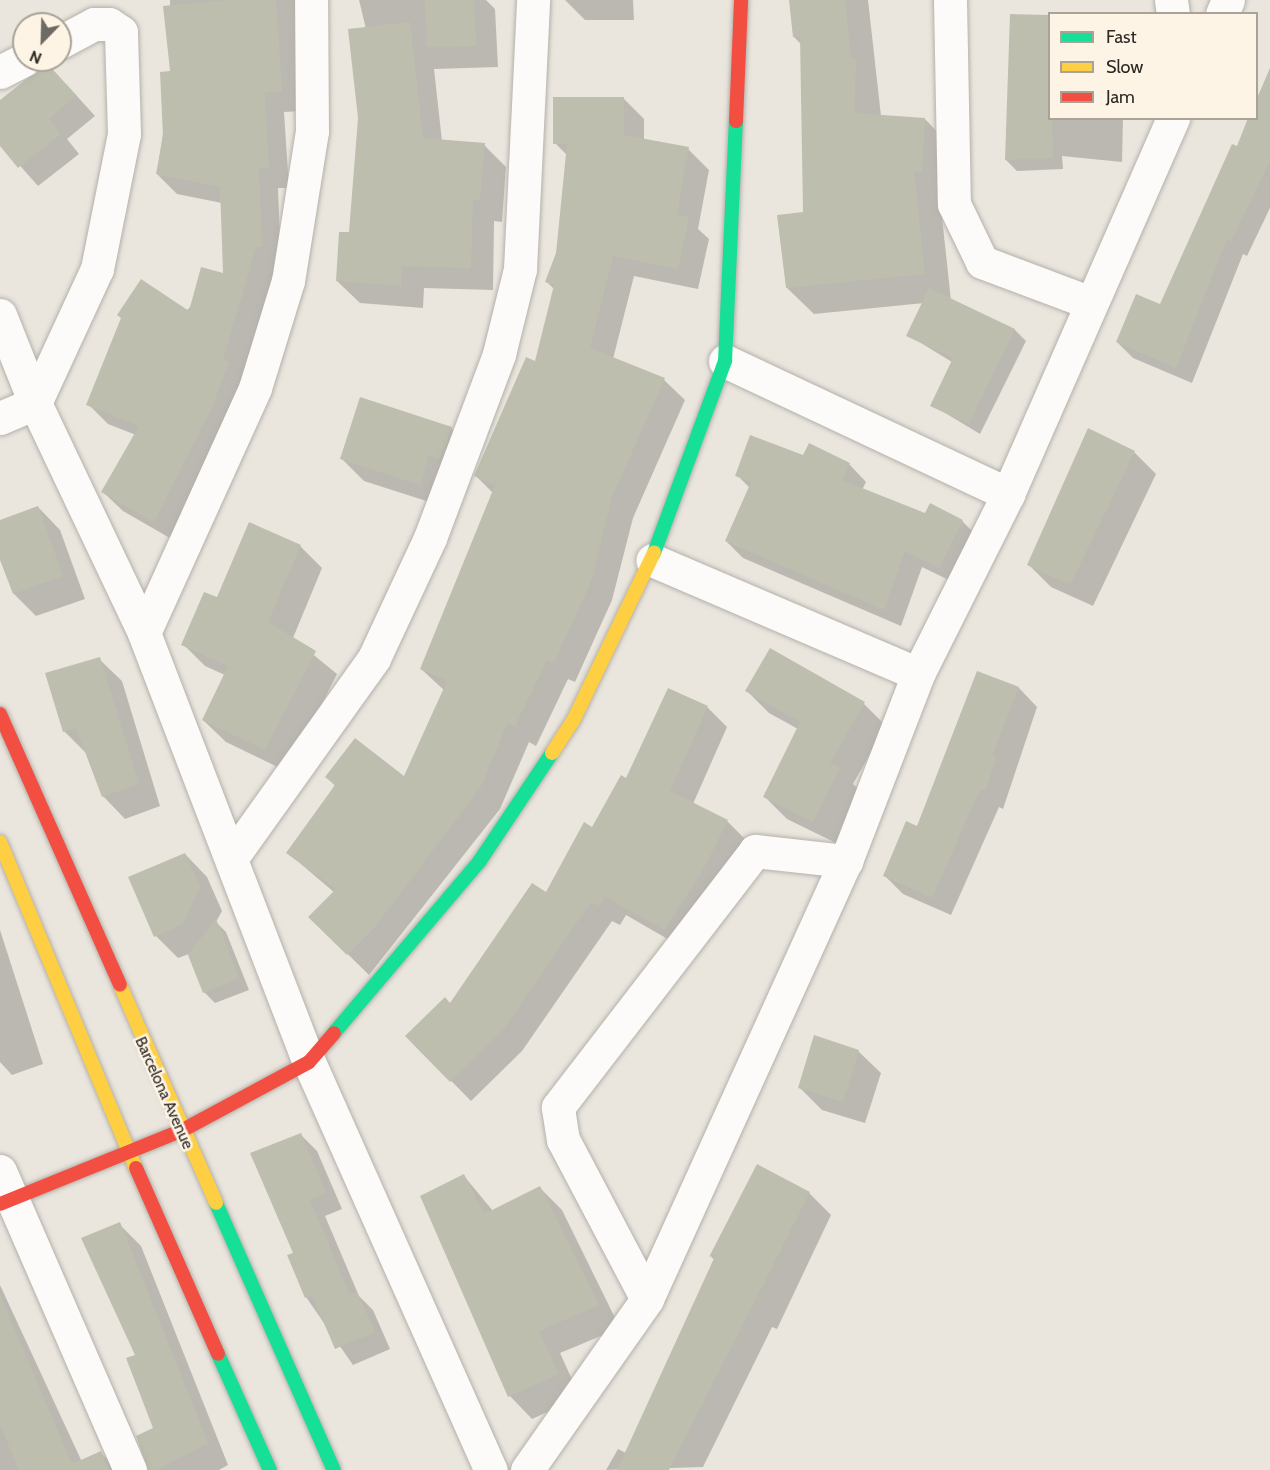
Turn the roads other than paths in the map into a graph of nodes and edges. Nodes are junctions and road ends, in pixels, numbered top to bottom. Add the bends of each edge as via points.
1 (310, 0) edge
2 (533, 0) edge
3 (741, 0) edge
4 (950, 0) edge
5 (72, 36) edge
6 (1172, 120) edge
7 (1091, 303) junction
8 (0, 315) edge
9 (725, 361) junction
10 (35, 403) junction
11 (0, 418) edge
12 (1008, 494) junction
13 (652, 560) junction
14 (144, 633) junction
15 (918, 674) junction
16 (0, 714) edge
17 (0, 842) edge
18 (233, 856) junction
19 (846, 861) junction
20 (309, 1062) junction
21 (181, 1131) junction
22 (128, 1150) junction
23 (4, 1191) edge
24 (647, 1299) junction
25 (130, 1470) edge
26 (270, 1470) edge
27 (334, 1470) edge
28 (491, 1470) edge
29 (527, 1470) edge

1 - 14 street via 312,131 288,281 255,388
2 - 18 street via 520,269 499,354 430,538 374,658
3 - 9 street
4 - 7 street via 959,214 981,262
5 - 10 street via 94,24 109,24 121,32 124,134 97,269
6 - 7 street
7 - 12 street
8 - 10 street
9 - 12 street
9 - 13 street
10 - 11 street
10 - 14 street
12 - 15 street
13 - 15 street
13 - 20 street via 573,721 479,862
14 - 18 street
15 - 19 street
16 - 21 street, Barcelona Avenue
17 - 22 street
18 - 20 street
19 - 24 street
19 - 24 street via 755,851 558,1107 563,1140
20 - 21 street
20 - 28 street
21 - 22 street
21 - 27 street, Barcelona Avenue
22 - 23 street
22 - 26 street
23 - 25 street
24 - 29 street

